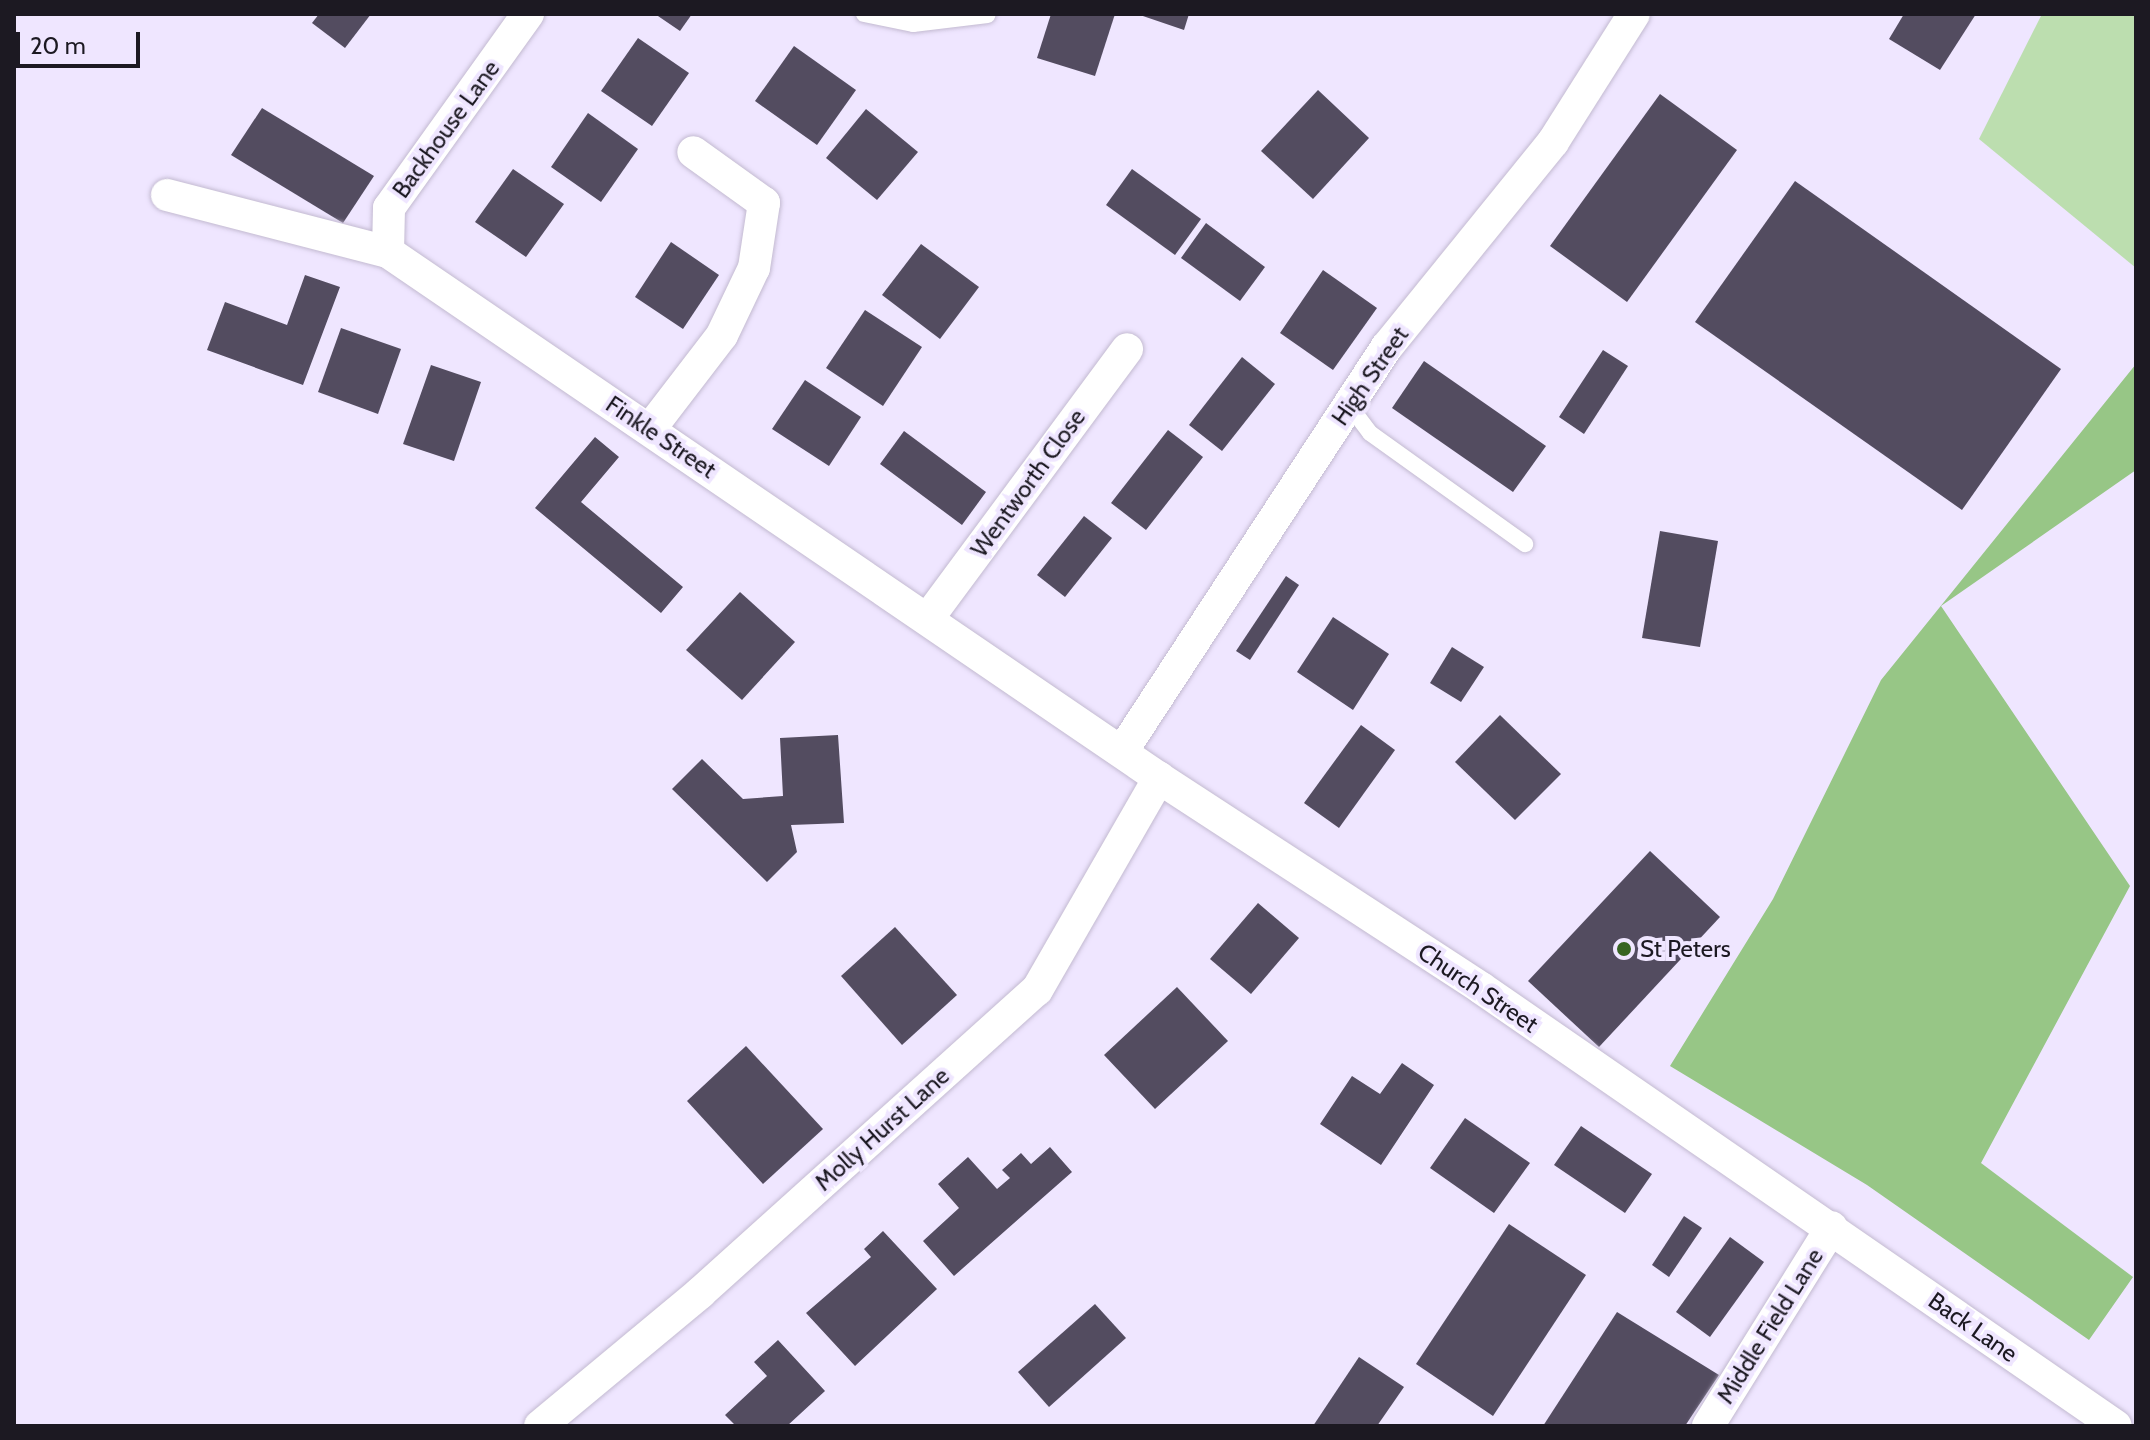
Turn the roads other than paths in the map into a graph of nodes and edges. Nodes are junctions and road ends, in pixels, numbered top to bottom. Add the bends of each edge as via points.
1 (528, 14) edge
2 (864, 14) edge
3 (1634, 14) edge
4 (987, 15) edge
5 (693, 152) dead end
6 (167, 195) dead end
7 (388, 252) junction
8 (1127, 349) dead end
9 (1349, 405) junction
10 (650, 429) junction
11 (1525, 544) dead end
12 (929, 617) junction
13 (1123, 750) junction
14 (1159, 778) junction
15 (1832, 1227) junction
16 (540, 1426) edge
17 (1708, 1426) edge
18 (2116, 1426) edge

1 - 7 street, Backhouse Lane via 389,208
2 - 4 lane via 913,24
3 - 9 street, High Street via 1553,142 1387,347
5 - 10 street via 764,203 754,268 722,335
6 - 7 street, Finkle Street
7 - 10 street, Finkle Street
8 - 12 street, Wentworth Close
9 - 11 lane via 1370,433
9 - 13 street, High Street
10 - 12 street, Finkle Street
12 - 13 street, Finkle Street
13 - 14 street, Church Street
14 - 15 street, Church Street
14 - 16 street, Molly Hurst Lane via 1037,990 700,1293
15 - 17 street, Middle Field Lane
15 - 18 street, Back Lane

